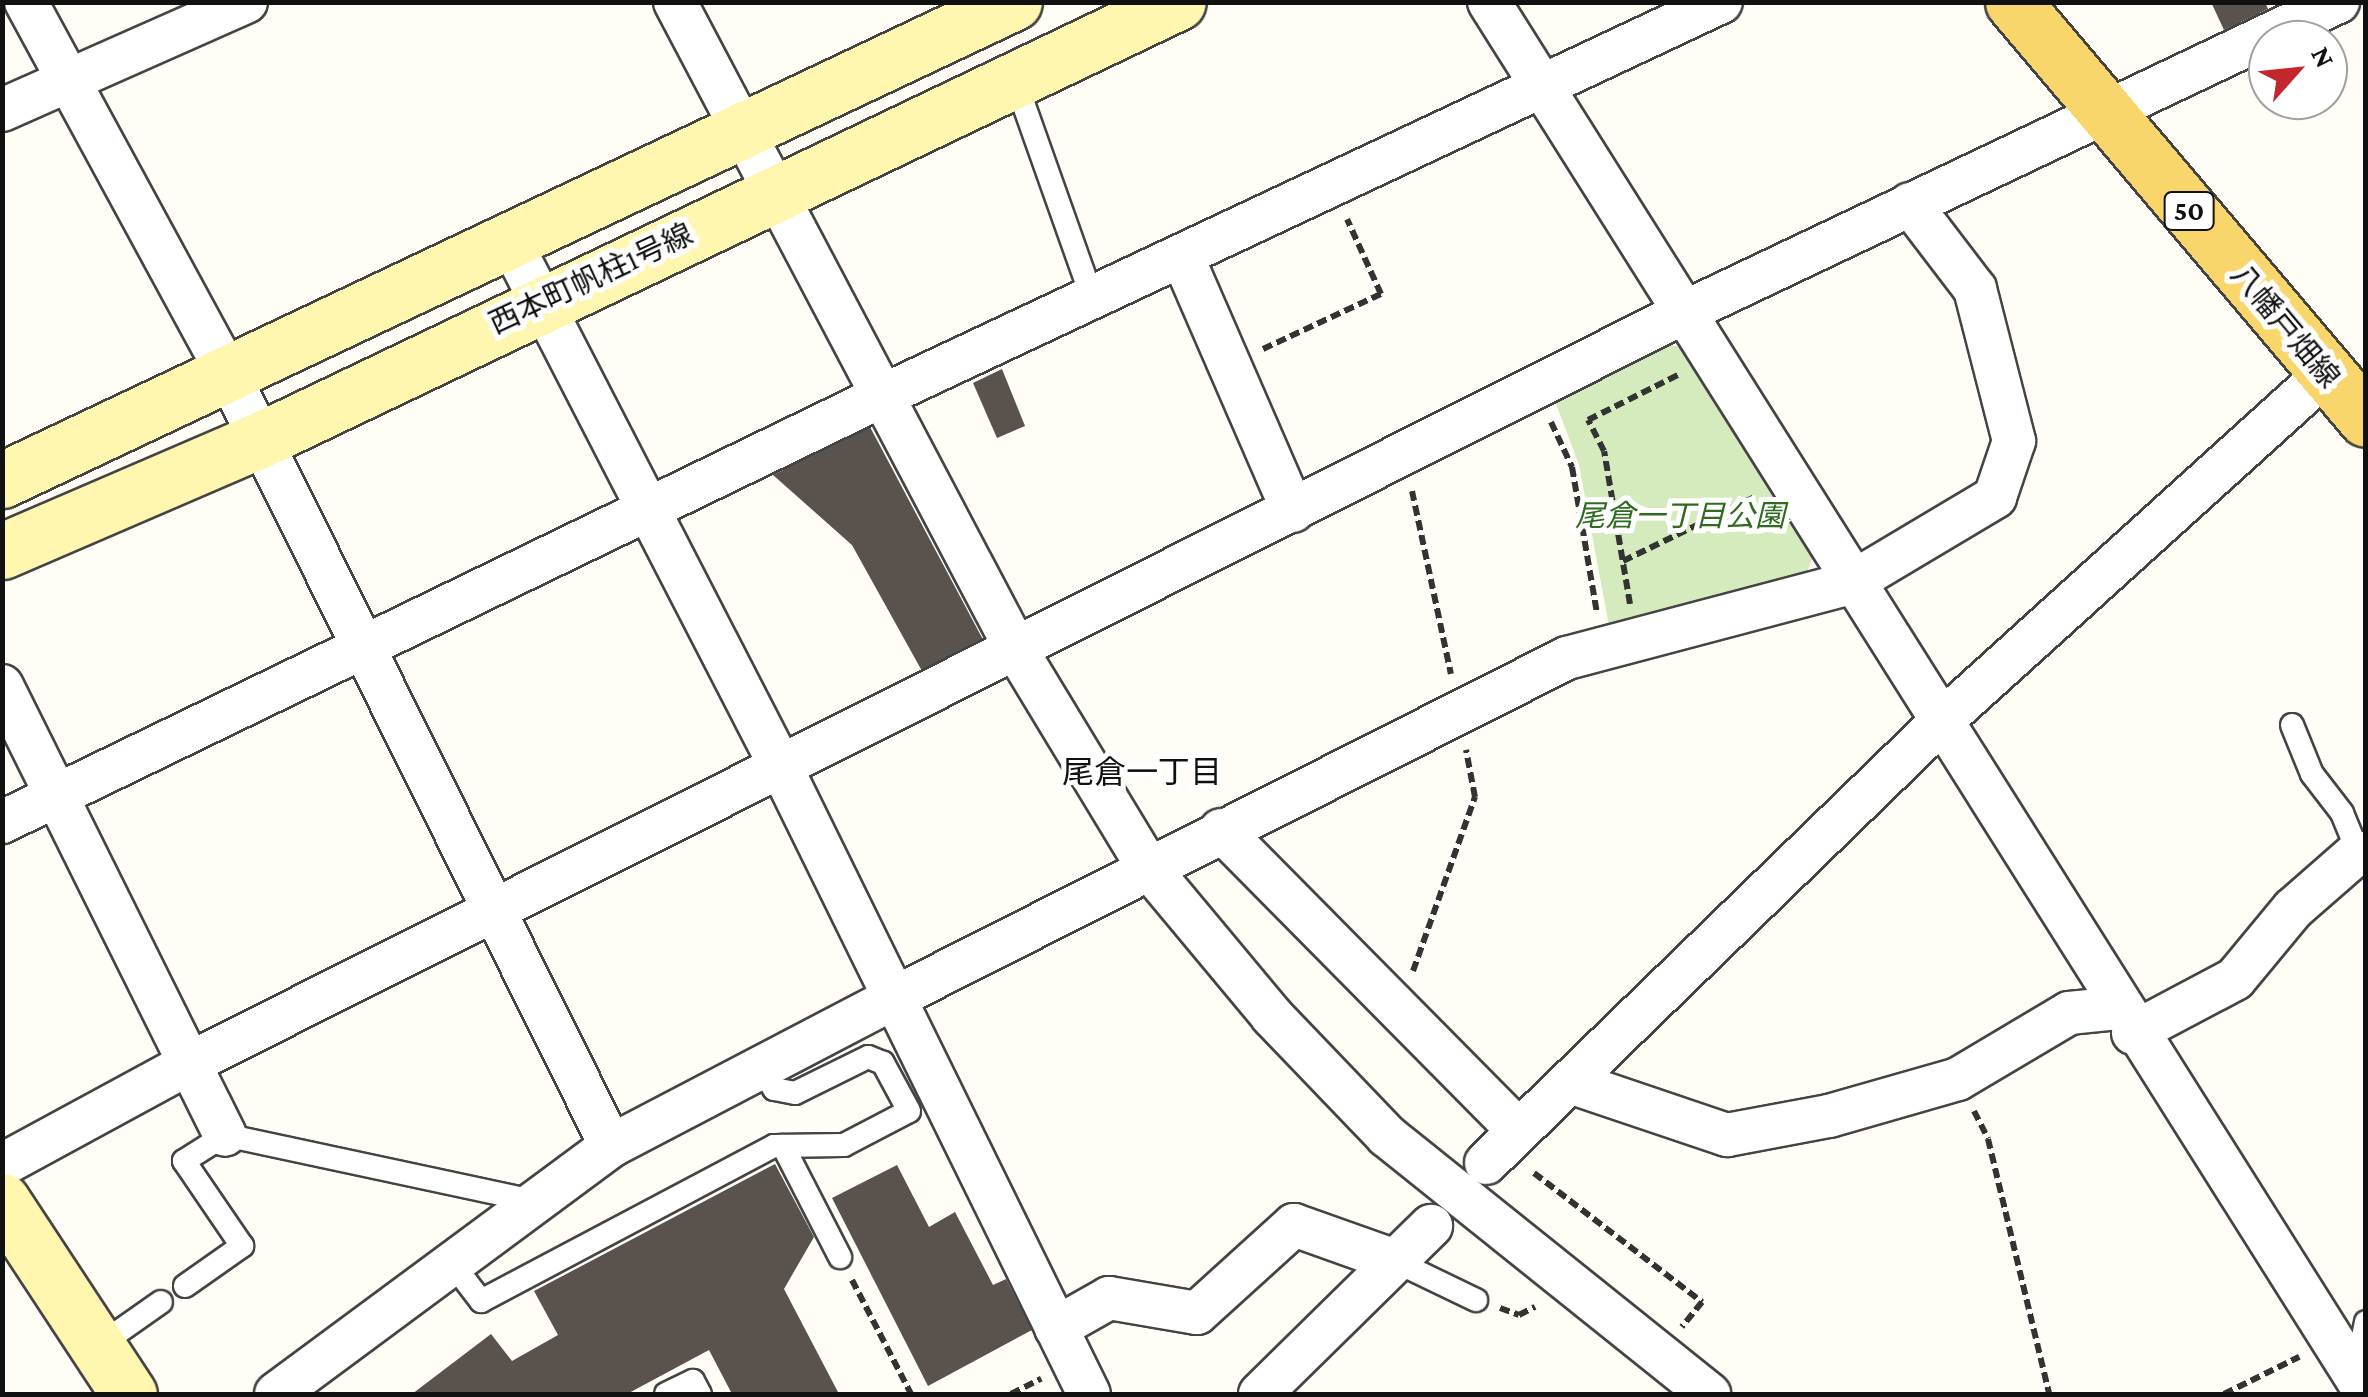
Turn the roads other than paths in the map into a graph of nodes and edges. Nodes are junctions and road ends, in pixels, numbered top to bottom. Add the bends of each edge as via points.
1 (26, 2) edge
2 (246, 2) edge
3 (674, 2) edge
4 (1043, 2) edge
5 (1178, 2) edge
6 (1488, 2) edge
7 (1721, 2) edge
8 (2013, 2) edge
9 (2338, 2) edge
10 (982, 9) edge
11 (1068, 54) junction
12 (1015, 79) junction
13 (70, 86) junction
14 (1542, 88) junction
15 (2, 110) edge
16 (2106, 110) junction
17 (743, 134) junction
18 (776, 192) junction
19 (1910, 204) junction
20 (509, 240) junction
21 (1182, 256) junction
22 (1092, 298) junction
23 (543, 300) junction
24 (1685, 312) junction
25 (227, 372) junction
26 (2324, 375) junction
27 (880, 397) junction
28 (2366, 420) edge
29 (258, 441) junction
30 (2, 480) edge
31 (1293, 511) junction
32 (652, 512) junction
33 (2, 551) edge
34 (1851, 583) junction
35 (362, 650) junction
36 (1016, 651) junction
37 (2, 686) edge
38 (1944, 719) junction
39 (2292, 725) dead end
40 (782, 769) junction
41 (56, 796) junction
42 (2, 822) edge
43 (1220, 830) junction
44 (2358, 852) joint
45 (1148, 867) junction
46 (492, 914) junction
47 (894, 998) junction
48 (2125, 1021) junction
49 (188, 1064) junction
50 (762, 1067) junction
51 (1570, 1082) junction
52 (225, 1135) junction
53 (612, 1146) junction
54 (783, 1146) junction
55 (2, 1166) edge
56 (2, 1201) edge
57 (534, 1202) junction
58 (1431, 1226) dead end
59 (840, 1257) road end
60 (1395, 1261) junction
61 (452, 1263) junction
62 (185, 1286) dead end
63 (1476, 1300) dead end
64 (162, 1302) dead end
65 (1056, 1328) junction
66 (2349, 1331) edge
67 (98, 1347) junction
68 (2360, 1384) edge
69 (129, 1394) edge
70 (276, 1394) edge
71 (666, 1394) edge
72 (700, 1394) edge
73 (1088, 1394) edge
74 (1260, 1394) edge
75 (1708, 1394) edge

1 - 13 street
2 - 13 street
3 - 17 street
4 - 11 street
5 - 11 street, 西本町帆柱1号線
6 - 14 street
7 - 14 street
8 - 16 main road, 八幡戸畑線 / 50
9 - 16 street
10 - 17 street
11 - 12 street, 西本町帆柱1号線
12 - 18 street, 西本町帆柱1号線
12 - 22 lane
13 - 15 street
13 - 25 street
14 - 21 street
14 - 24 street
16 - 19 street
16 - 26 main road, 八幡戸畑線 / 50
17 - 18 street
17 - 20 street
18 - 23 street, 西本町帆柱1号線
18 - 27 street
19 - 24 street
19 - 34 street via 1974,289 2014,441 1996,497
20 - 23 street
20 - 25 street
21 - 22 street
21 - 31 street
22 - 27 street
23 - 29 street, 西本町帆柱1号線
23 - 32 street
24 - 31 street
24 - 34 street
25 - 29 street
25 - 30 street
26 - 28 main road, 八幡戸畑線 / 50
26 - 38 street
27 - 32 street
27 - 36 street
29 - 33 street, 西本町帆柱1号線
29 - 35 street
31 - 36 street
32 - 35 street
32 - 40 street
34 - 38 street
34 - 43 street via 1568,658
35 - 41 street
35 - 46 street
36 - 40 street
36 - 45 street
37 - 41 street
38 - 48 street
38 - 51 street
39 - 44 lane
40 - 46 street
40 - 47 street
41 - 42 street
41 - 49 street
43 - 45 street
43 - 51 street via 1502,1147
44 - 48 street via 2292,908 2235,979
45 - 47 street
45 - 75 street via 1272,1016 1387,1136
46 - 49 street
46 - 53 street
47 - 50 street
47 - 65 street
48 - 51 street via 2068,1013 1958,1079 1829,1116 1727,1136
48 - 66 street
49 - 52 street
49 - 55 street
50 - 53 street
50 - 54 lane via 774,1088 795,1093 868,1057 883,1063 909,1112 844,1145
52 - 57 lane
52 - 62 lane via 184,1161 242,1246
53 - 57 street
54 - 59 lane
54 - 61 lane via 481,1301
56 - 67 street
57 - 61 street
58 - 60 street
60 - 63 lane
60 - 65 street via 1294,1225 1196,1313 1109,1298
60 - 74 street
61 - 70 street
64 - 67 lane
65 - 73 street
66 - 68 street
67 - 69 street
71 - 72 lane via 692,1380

